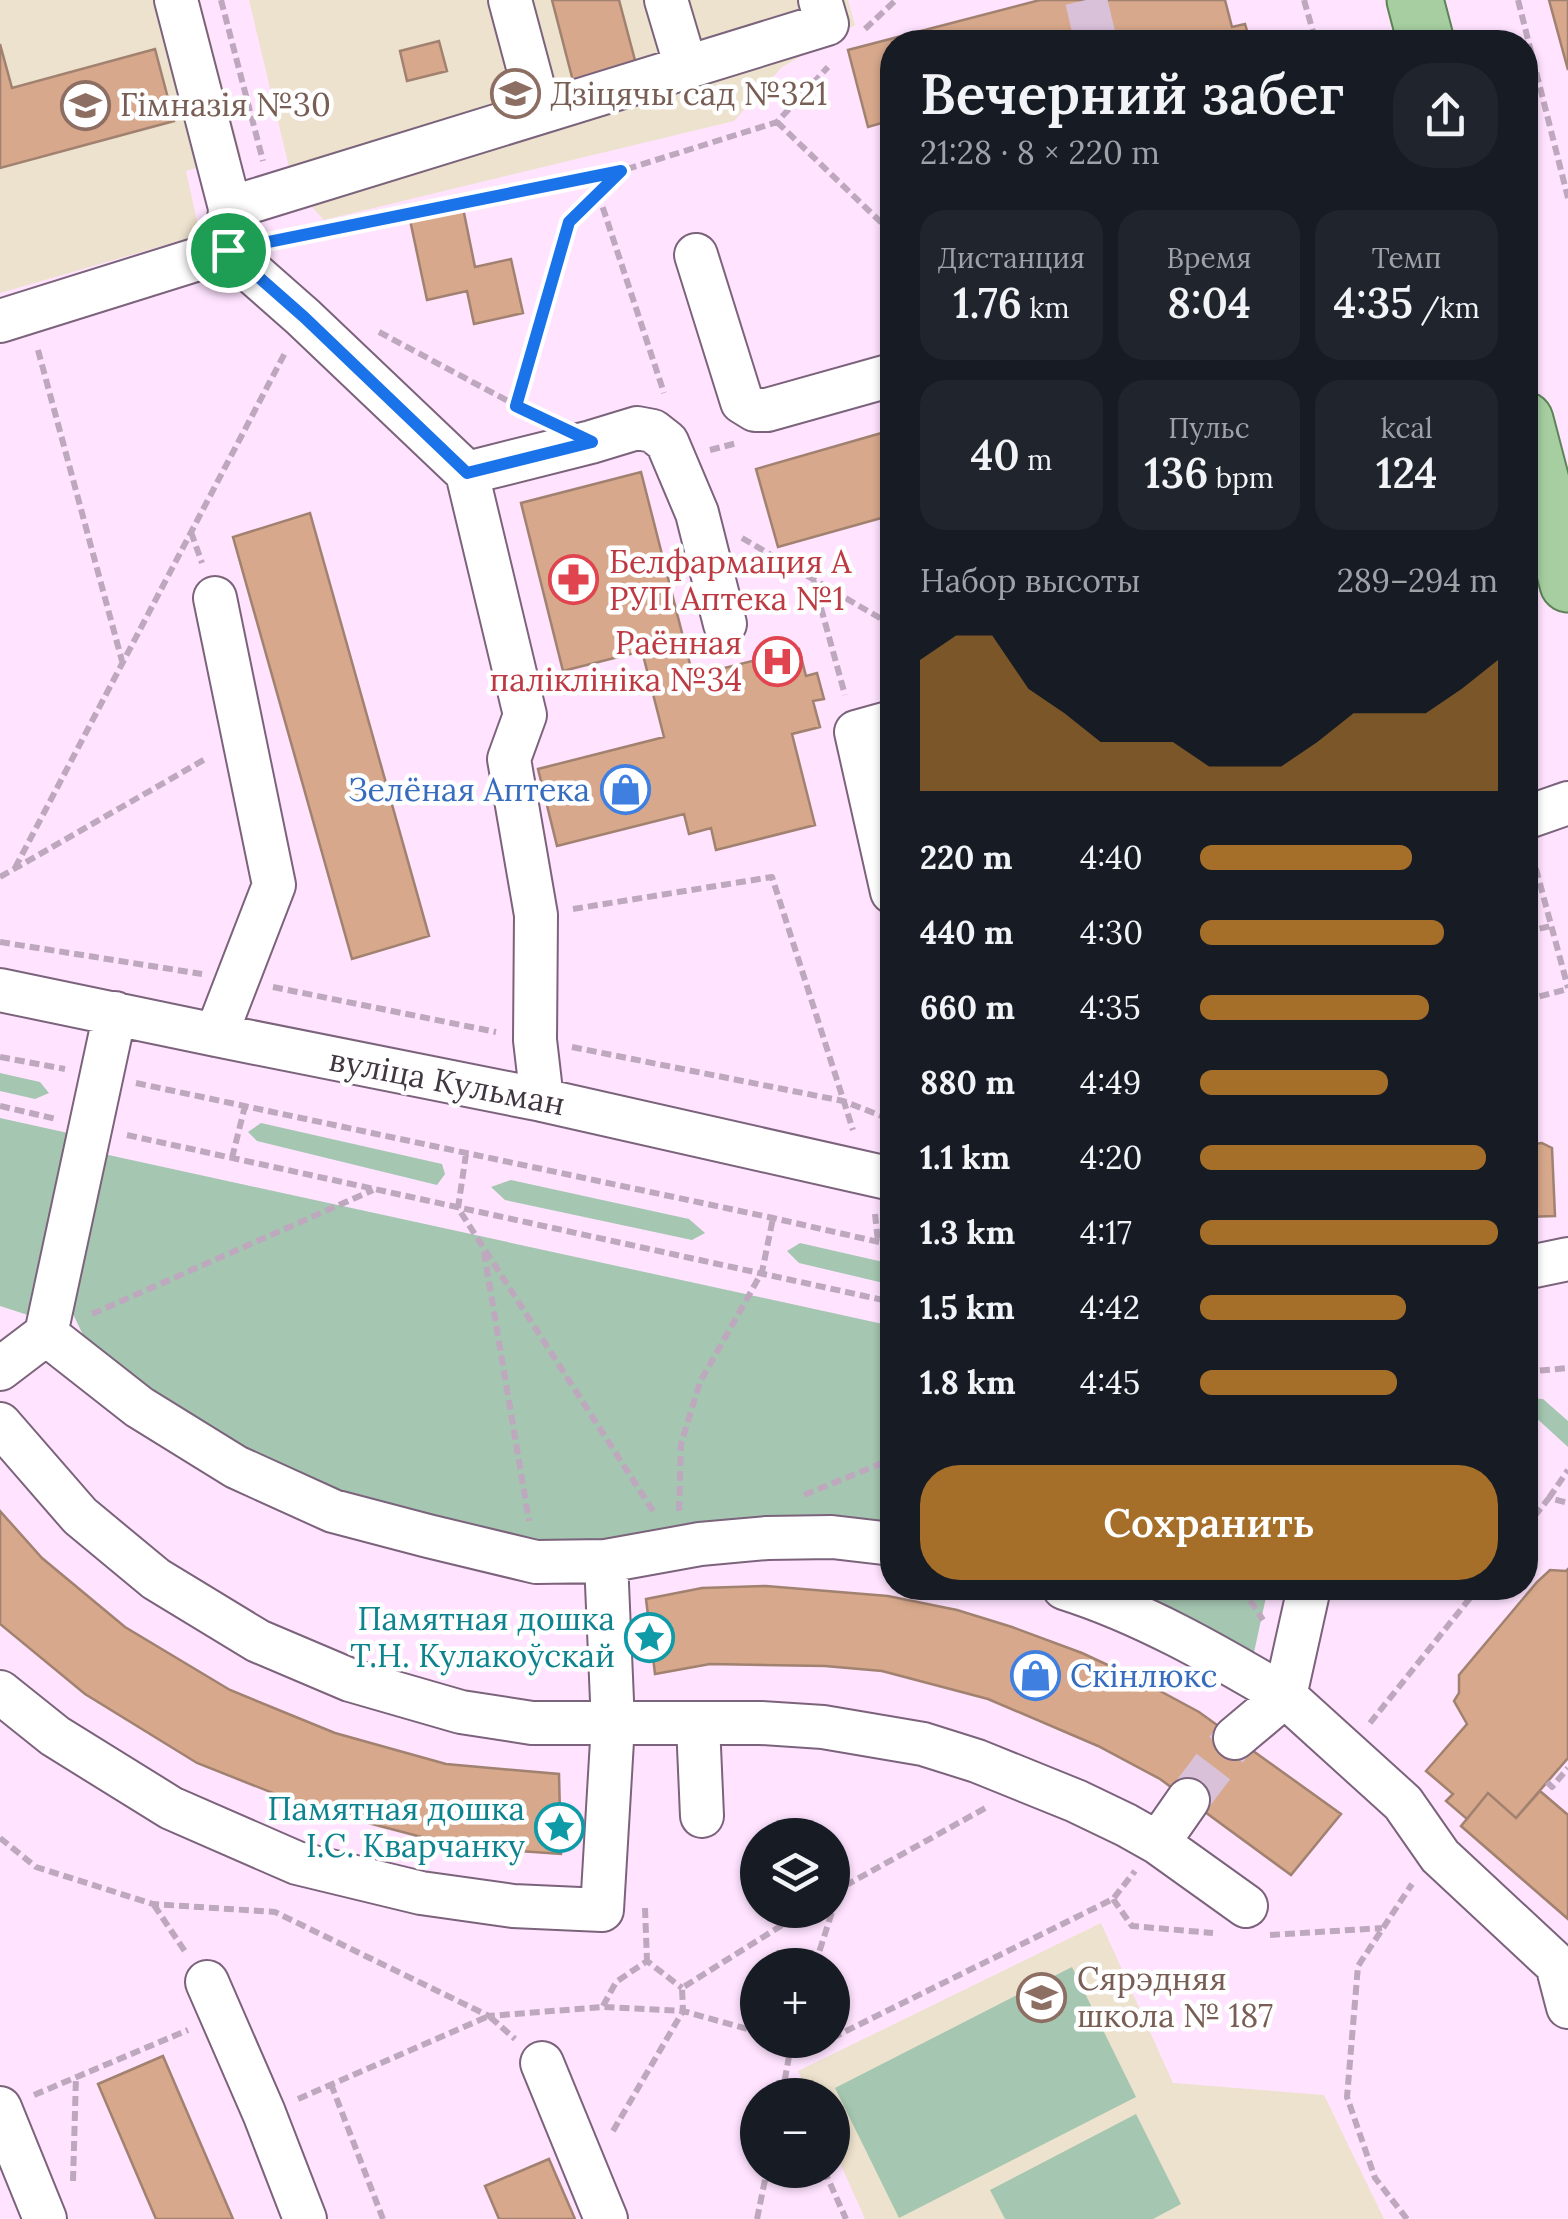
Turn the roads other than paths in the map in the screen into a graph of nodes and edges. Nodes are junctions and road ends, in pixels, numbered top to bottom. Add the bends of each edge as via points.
1 (176, 0) edge
2 (510, 0) edge
3 (666, 0) edge
4 (820, 0) edge
5 (1415, 0) edge
6 (1423, 30) edge
7 (686, 67) junction
8 (540, 112) junction
9 (230, 208) junction
10 (228, 250) junction
11 (696, 254) dead end
12 (14, 317) edge
13 (880, 379) edge
14 (1538, 466) edge
15 (467, 473) junction
16 (1566, 566) edge
17 (215, 598) dead end
18 (724, 624) dead end
19 (874, 727) edge
20 (880, 782) edge
21 (1568, 803) edge
22 (1538, 823) edge
23 (0, 990) edge
24 (115, 1013) junction
25 (216, 1035) junction
26 (542, 1100) junction
27 (880, 1177) edge
28 (1568, 1259) edge
29 (1538, 1265) edge
30 (46, 1334) junction
31 (0, 1369) edge
32 (0, 1424) edge
33 (880, 1543) edge
34 (606, 1561) junction
35 (1101, 1600) edge
36 (1306, 1600) edge
37 (0, 1692) edge
38 (1286, 1696) junction
39 (613, 1724) junction
40 (698, 1724) junction
41 (1235, 1738) tunnel mouth
42 (1188, 1800) tunnel mouth
43 (702, 1816) dead end
44 (1158, 1842) junction
45 (1246, 1906) dead end
46 (214, 1999) road end
47 (1568, 2008) edge
48 (542, 2063) road end
49 (0, 2109) edge
50 (45, 2219) edge
51 (305, 2219) edge
52 (606, 2219) edge

1 - 9 street
2 - 8 street
3 - 7 street
4 - 7 street via 827,24
5 - 6 main road
7 - 8 street
8 - 9 street
9 - 10 street
10 - 12 street
10 - 15 street
11 - 13 street via 742,402 766,410
14 - 16 main road
15 - 18 street via 637,428 652,431 667,442 698,513
15 - 26 street via 525,715 509,759 536,915 535,1040
17 - 25 street via 274,885
19 - 20 street
21 - 22 street
23 - 24 street, вуліца Кульман
24 - 25 street, вуліца Кульман
24 - 30 street
25 - 26 street, вуліца Кульман
26 - 27 street, вуліца Кульман
28 - 29 street
30 - 31 street
30 - 34 street via 138,1407 236,1466 333,1511 536,1562
32 - 39 street via 80,1516 156,1578 258,1641 350,1680 461,1712 532,1723
33 - 34 street via 768,1538
34 - 39 street
35 - 38 street
36 - 38 street
37 - 39 street via 55,1736 171,1808 297,1863 421,1893 513,1906 602,1910
38 - 41 street
38 - 47 street via 1403,1803 1434,1849 1556,1965
39 - 40 street
40 - 43 street
40 - 44 street via 823,1727 923,1744 1076,1801
42 - 44 street
44 - 45 street
46 - 51 street
48 - 52 street
49 - 50 street

